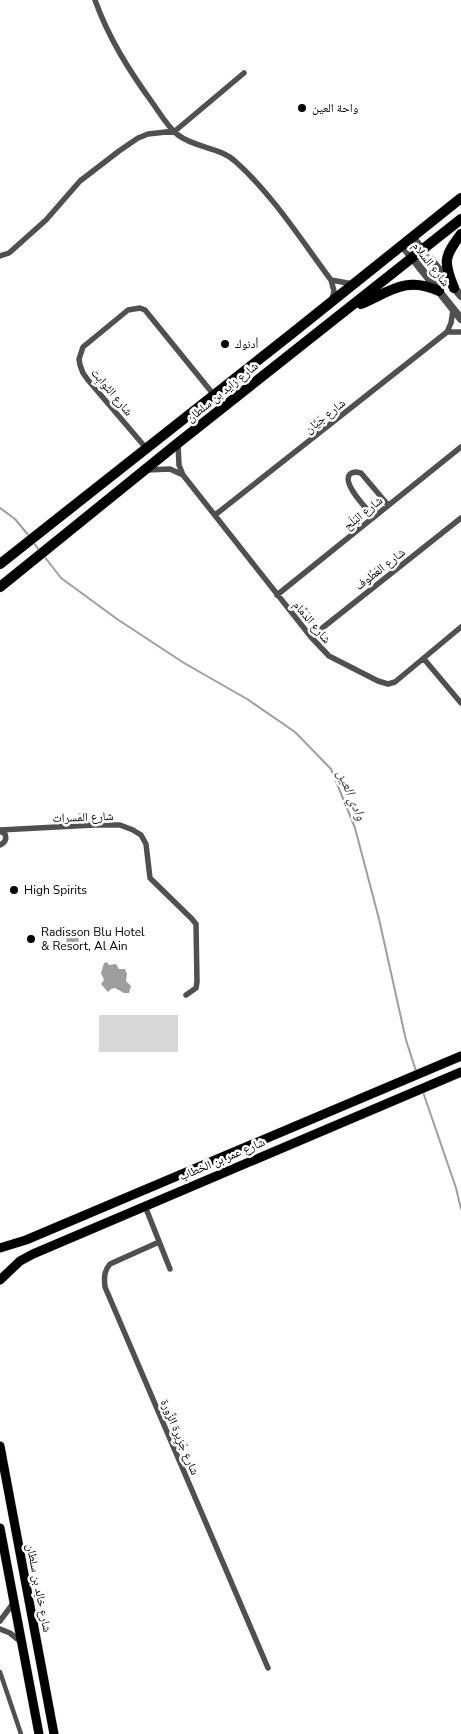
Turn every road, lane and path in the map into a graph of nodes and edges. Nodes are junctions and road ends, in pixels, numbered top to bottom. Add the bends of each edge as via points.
1 (95, 0) edge
2 (244, 73) dead end
3 (174, 131) junction
4 (461, 198) edge
5 (461, 219) edge
6 (461, 234) edge
7 (412, 237) junction
8 (402, 245) junction
9 (422, 250) junction
10 (0, 256) edge
11 (412, 258) junction
12 (331, 280) junction
13 (353, 284) junction
14 (438, 291) junction
15 (458, 291) edge
16 (332, 302) junction
17 (348, 309) junction
18 (453, 310) junction
19 (461, 319) edge
20 (447, 332) junction
21 (461, 332) edge
22 (214, 395) junction
23 (178, 443) junction
24 (461, 446) edge
25 (146, 448) junction
26 (142, 471) junction
27 (184, 475) junction
28 (388, 505) junction
29 (215, 516) junction
30 (374, 517) junction
31 (461, 518) edge
32 (0, 564) edge
33 (0, 587) edge
34 (277, 595) junction
35 (461, 627) edge
36 (311, 637) junction
37 (424, 659) junction
38 (461, 704) edge
39 (0, 830) edge
40 (18, 830) junction
41 (3, 843) edge
42 (186, 996) dead end
43 (461, 1056) edge
44 (457, 1074) edge
45 (145, 1206) junction
46 (159, 1242) junction
47 (0, 1248) edge
48 (170, 1269) dead end
49 (0, 1280) edge
50 (0, 1446) edge
51 (0, 1528) edge
52 (14, 1602) junction
53 (0, 1621) edge
54 (0, 1629) edge
55 (22, 1644) junction
56 (268, 1668) dead end
57 (0, 1672) edge
58 (21, 1734) edge
59 (39, 1734) edge
60 (54, 1734) edge

1 - 3 street via 122,59
2 - 3 street
3 - 10 street via 148,134 120,150 80,181 46,220 9,253
3 - 12 street via 228,156 245,170
4 - 7 highway, شارع زايد بن سلطان
5 - 9 highway, شارع زايد بن سلطان
6 - 15 highway via 446,259 446,267
7 - 8 highway, شارع زايد بن سلطان
7 - 9 street, شارع السَّلام
8 - 11 street, شارع السَّلام
8 - 13 highway, شارع زايد بن سلطان
9 - 11 highway, شارع زايد بن سلطان
9 - 15 street, شارع السَّلام
11 - 14 street, شارع السَّلام
11 - 17 highway, شارع زايد بن سلطان
12 - 13 street
12 - 16 street
13 - 16 highway, شارع زايد بن سلطان
14 - 17 highway via 407,284
14 - 18 street, شارع السَّلام
16 - 22 highway, شارع زايد بن سلطان
17 - 23 highway, شارع زايد بن سلطان
18 - 19 street, شارع السَّلام
18 - 20 street
20 - 21 street
20 - 29 street, شارع جَيَّان
22 - 25 highway, شارع زايد بن سلطان
22 - 25 street, شارع الثَوابِت via 145,310 133,308 123,313 83,347 80,365 88,380
23 - 26 highway, شارع زايد بن سلطان
23 - 27 street, شارع الدَمَّام via 178,460
24 - 28 street, شارع البَلَح
25 - 32 highway, شارع زايد بن سلطان
26 - 27 street via 170,469
26 - 33 highway, شارع زايد بن سلطان
27 - 29 street, شارع الدَمَّام
28 - 30 street, شارع البَلَح
28 - 30 street via 361,473 350,474 348,484
29 - 34 street, شارع الدَمَّام
30 - 34 street, شارع البَلَح
31 - 36 street, شارع العَطُوف
34 - 36 street, شارع الدَمَّام
35 - 37 street, شارع الدَمَّام
36 - 37 street, شارع الدَمَّام via 330,656 384,684 395,682
37 - 38 street
39 - 40 street, شارع المَسرات
39 - 41 street via 5,834
40 - 41 street
40 - 42 street, شارع المَسرات via 120,826 141,835 146,844 150,878 196,924 197,982 196,988
43 - 47 main road, شارع عمر بن الخطاب via 14,1245
44 - 45 main road, شارع عمر بن الخطاب
45 - 46 street
45 - 49 main road, شارع عمر بن الخطاب via 33,1254 20,1261
46 - 48 street
46 - 56 street, شارع جَزِيرة الزَّورة via 110,1264 104,1277 105,1287
50 - 60 main road, شارع خالِد بن سلطان
51 - 52 main road
52 - 53 street
52 - 55 main road
54 - 55 street
55 - 59 main road
57 - 58 street

